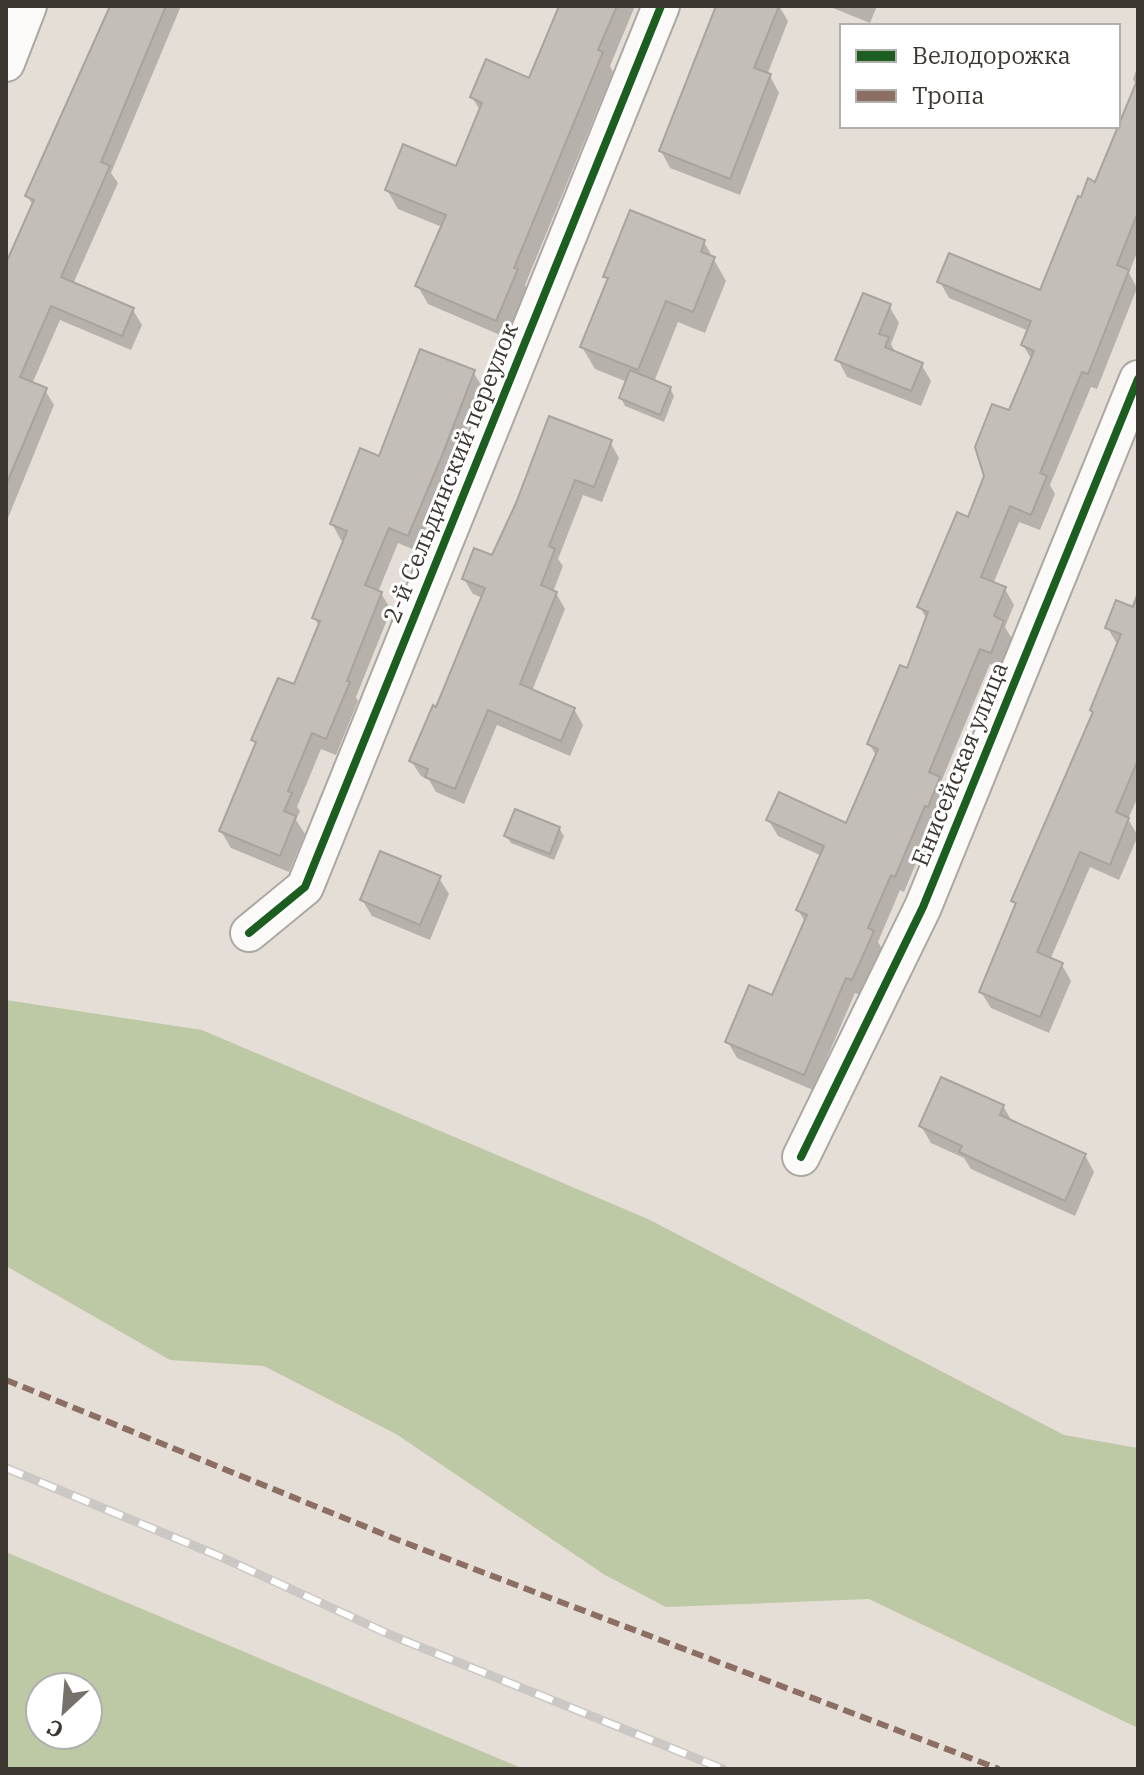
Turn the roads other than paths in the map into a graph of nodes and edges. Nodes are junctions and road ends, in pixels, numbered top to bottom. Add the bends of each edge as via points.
1 (28, 6) edge
2 (661, 6) edge
3 (6, 63) edge
4 (1138, 379) edge
5 (249, 933) dead end
6 (801, 1157) dead end

1 - 3 street
2 - 5 street, 2-й Сельдинский переулок via 305,887
4 - 6 street, Енисейская улица via 923,907

